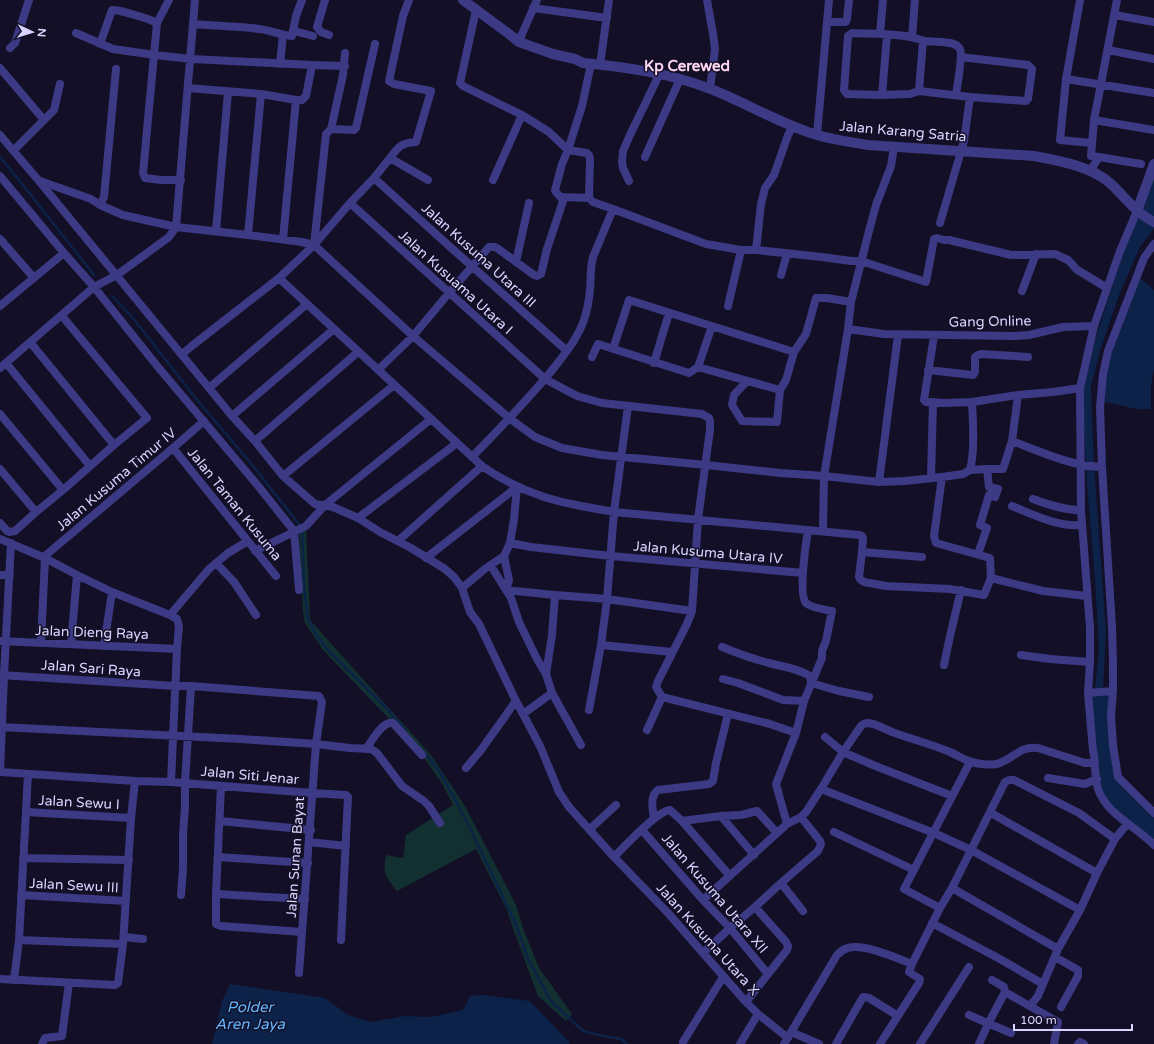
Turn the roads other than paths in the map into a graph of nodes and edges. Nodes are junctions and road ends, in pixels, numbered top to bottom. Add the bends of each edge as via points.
1 (29, 0) edge
2 (169, 0) edge
3 (195, 0) edge
4 (302, 0) edge
5 (325, 0) edge
6 (409, 0) edge
7 (463, 0) edge
8 (537, 0) edge
9 (609, 0) edge
10 (707, 0) edge
11 (829, 0) edge
12 (849, 0) edge
13 (883, 0) edge
14 (915, 0) edge
15 (1080, 0) edge
16 (1118, 0) edge
17 (533, 8) junction
18 (476, 10) junction
19 (1115, 15) junction
20 (607, 18) junction
21 (827, 22) junction
22 (1154, 22) edge
23 (157, 23) junction
24 (193, 24) junction
25 (294, 31) junction
26 (76, 33) dead end
27 (884, 34) junction
28 (283, 35) junction
29 (329, 35) dead end
30 (313, 36) dead end
31 (912, 37) junction
32 (923, 41) junction
33 (519, 42) junction
34 (100, 44) junction
35 (375, 44) dead end
36 (10, 48) dead end
37 (1108, 50) junction
38 (345, 53) dead end
39 (155, 54) junction
40 (961, 57) junction
41 (191, 59) junction
42 (1154, 59) edge
43 (280, 64) junction
44 (596, 64) junction
45 (312, 65) junction
46 (345, 66) junction
47 (0, 68) edge
48 (116, 69) dead end
49 (660, 74) junction
50 (1066, 79) junction
51 (680, 80) junction
52 (60, 84) dead end
53 (1100, 84) junction
54 (188, 88) junction
55 (710, 89) junction
56 (919, 91) junction
57 (228, 92) junction
58 (1154, 93) edge
59 (261, 94) junction
60 (882, 95) junction
61 (956, 95) junction
62 (970, 97) junction
63 (296, 100) junction
64 (522, 114) junction
65 (44, 120) junction
66 (1094, 120) junction
67 (793, 126) junction
68 (331, 129) junction
69 (1154, 130) edge
70 (0, 135) edge
71 (817, 135) junction
72 (1092, 143) junction
73 (894, 147) junction
74 (14, 150) junction
75 (568, 150) junction
76 (961, 151) junction
77 (645, 157) dead end
78 (1099, 157) junction
79 (390, 158) junction
80 (1141, 164) dead end
81 (1090, 171) junction
82 (1153, 173) edge
83 (0, 176) edge
84 (374, 178) junction
85 (180, 180) junction
86 (428, 180) dead end
87 (493, 180) dead end
88 (39, 181) junction
89 (629, 181) dead end
90 (561, 197) junction
91 (589, 198) junction
92 (350, 203) junction
93 (529, 203) dead end
94 (100, 205) junction
95 (613, 209) junction
96 (1137, 211) junction
97 (1154, 222) edge
98 (940, 223) dead end
99 (176, 227) junction
100 (216, 231) junction
101 (248, 235) junction
102 (0, 239) edge
103 (283, 239) junction
104 (1154, 244) edge
105 (314, 245) junction
106 (741, 250) junction
107 (756, 250) junction
108 (64, 253) junction
109 (787, 254) junction
110 (1036, 254) junction
111 (861, 261) junction
112 (516, 262) junction
113 (472, 267) junction
114 (117, 275) junction
115 (781, 275) dead end
116 (34, 278) junction
117 (280, 278) junction
118 (94, 287) junction
119 (1107, 288) junction
120 (1022, 291) dead end
121 (449, 293) junction
122 (1, 301) edge
123 (851, 302) junction
124 (307, 304) junction
125 (728, 306) dead end
126 (669, 313) junction
127 (62, 316) junction
128 (712, 326) junction
129 (1094, 326) junction
130 (334, 329) junction
131 (848, 329) junction
132 (898, 335) junction
133 (413, 336) junction
134 (934, 336) junction
135 (30, 342) junction
136 (613, 350) junction
137 (567, 351) junction
138 (358, 352) junction
139 (794, 352) junction
140 (182, 354) junction
141 (592, 356) dead end
142 (1028, 357) dead end
143 (654, 363) junction
144 (3, 366) edge
145 (698, 367) junction
146 (378, 370) junction
147 (928, 370) junction
148 (545, 379) junction
149 (747, 381) junction
150 (394, 385) junction
151 (209, 388) junction
152 (1080, 388) junction
153 (780, 390) junction
154 (1018, 395) junction
155 (933, 402) junction
156 (972, 402) junction
157 (628, 406) junction
158 (0, 414) edge
159 (232, 416) junction
160 (509, 418) junction
161 (431, 419) junction
162 (204, 420) junction
163 (255, 441) junction
164 (1012, 441) junction
165 (457, 443) junction
166 (114, 445) junction
167 (173, 448) junction
168 (622, 456) junction
169 (472, 457) junction
170 (706, 465) junction
171 (1080, 465) junction
172 (90, 466) junction
173 (482, 466) junction
174 (1099, 467) junction
175 (0, 469) edge
176 (987, 469) junction
177 (970, 470) junction
178 (283, 476) junction
179 (824, 476) junction
180 (942, 477) junction
181 (931, 478) junction
182 (879, 482) junction
183 (517, 487) junction
184 (63, 490) junction
185 (1033, 499) dead end
186 (325, 505) junction
187 (1012, 506) dead end
188 (1080, 510) junction
189 (36, 512) junction
190 (614, 512) junction
191 (358, 518) junction
192 (698, 519) junction
193 (0, 523) edge
194 (1081, 525) junction
195 (300, 529) junction
196 (808, 530) junction
197 (823, 532) junction
198 (0, 539) edge
199 (248, 541) junction
200 (398, 541) junction
201 (11, 543) junction
202 (510, 543) junction
203 (255, 551) junction
204 (862, 552) junction
205 (978, 554) junction
206 (504, 556) junction
207 (610, 556) junction
208 (922, 557) dead end
209 (45, 558) junction
210 (426, 558) junction
211 (216, 563) junction
212 (696, 564) junction
213 (491, 566) junction
214 (803, 573) junction
215 (0, 574) edge
216 (10, 575) junction
217 (77, 575) junction
218 (276, 576) dead end
219 (991, 578) junction
220 (462, 588) junction
221 (299, 590) dead end
222 (506, 590) junction
223 (961, 590) junction
224 (112, 592) junction
225 (554, 595) junction
226 (1087, 596) junction
227 (607, 599) junction
228 (4, 607) edge
229 (692, 611) junction
230 (170, 615) junction
231 (256, 615) dead end
232 (3, 642) edge
233 (41, 643) junction
234 (71, 644) junction
235 (601, 645) junction
236 (104, 646) junction
237 (722, 647) dead end
238 (177, 649) junction
239 (672, 652) junction
240 (1021, 654) dead end
241 (1090, 662) junction
242 (944, 665) dead end
243 (546, 674) junction
244 (2, 675) edge
245 (723, 679) dead end
246 (811, 683) junction
247 (176, 686) junction
248 (191, 686) junction
249 (1113, 691) junction
250 (1088, 692) junction
251 (552, 693) junction
252 (662, 697) junction
253 (870, 697) dead end
254 (516, 701) junction
255 (804, 701) junction
256 (589, 710) dead end
257 (523, 714) junction
258 (728, 714) junction
259 (1, 727) edge
260 (647, 730) dead end
261 (796, 733) junction
262 (172, 736) junction
263 (188, 737) junction
264 (825, 737) dead end
265 (316, 744) junction
266 (581, 746) dead end
267 (366, 749) junction
268 (843, 752) junction
269 (422, 755) dead end
270 (970, 762) junction
271 (1095, 763) junction
272 (466, 768) dead end
273 (0, 772) edge
274 (28, 774) junction
275 (1048, 778) dead end
276 (1097, 780) junction
277 (135, 781) junction
278 (171, 782) junction
279 (185, 783) junction
280 (221, 786) junction
281 (822, 789) junction
282 (312, 793) junction
283 (952, 796) junction
284 (616, 805) dead end
285 (26, 812) junction
286 (991, 813) junction
287 (1154, 813) edge
288 (721, 816) junction
289 (801, 817) junction
290 (131, 818) junction
291 (654, 819) junction
292 (220, 821) junction
293 (682, 821) junction
294 (440, 823) dead end
295 (787, 824) junction
296 (1127, 824) junction
297 (590, 829) junction
298 (310, 830) junction
299 (642, 830) junction
300 (834, 832) dead end
301 (777, 833) junction
302 (934, 833) junction
303 (1115, 839) junction
304 (309, 842) junction
305 (1154, 845) edge
306 (346, 846) junction
307 (971, 850) junction
308 (754, 855) junction
309 (218, 857) junction
310 (614, 857) junction
311 (23, 858) junction
312 (129, 860) junction
313 (308, 863) junction
314 (914, 870) junction
315 (1097, 873) junction
316 (730, 876) junction
317 (781, 883) junction
318 (952, 888) junction
319 (216, 894) junction
320 (181, 895) dead end
321 (21, 896) junction
322 (305, 899) junction
323 (702, 900) junction
324 (126, 901) junction
325 (755, 907) junction
326 (940, 908) junction
327 (1080, 910) junction
328 (803, 911) dead end
329 (932, 923) junction
330 (730, 928) junction
331 (302, 932) junction
332 (142, 939) dead end
333 (19, 940) junction
334 (341, 940) dead end
335 (124, 941) junction
336 (703, 953) junction
337 (1057, 953) junction
338 (912, 964) junction
339 (969, 967) dead end
340 (300, 973) dead end
341 (768, 974) junction
342 (723, 977) junction
343 (0, 979) edge
344 (14, 980) junction
345 (992, 980) dead end
346 (68, 982) junction
347 (1043, 984) junction
348 (1005, 992) junction
349 (746, 1002) junction
350 (1030, 1006) junction
351 (1061, 1007) dead end
352 (758, 1014) junction
353 (969, 1015) dead end
354 (898, 1016) junction
355 (988, 1024) junction
356 (1011, 1032) dead end
357 (787, 1038) edge
358 (683, 1042) dead end
359 (42, 1044) edge
360 (740, 1044) edge
361 (819, 1044) edge
362 (836, 1044) edge
363 (880, 1044) edge
364 (920, 1044) edge
365 (979, 1044) edge
366 (1054, 1044) edge
367 (1078, 1044) edge
368 (1084, 1044) edge

1 - 36 street via 15,43
2 - 23 street
3 - 24 street
4 - 25 street
5 - 29 street via 317,27
6 - 79 street via 388,81 431,91 416,142 398,147
7 - 18 street, Jalan Karang Satria
8 - 17 street
9 - 20 street
10 - 55 street via 715,49
11 - 21 street
12 - 21 street via 846,22
13 - 27 street
14 - 31 street
15 - 50 street
16 - 19 street
17 - 20 street
17 - 33 street
18 - 33 street, Jalan Karang Satria
18 - 64 street via 460,83
19 - 22 street
19 - 37 street
20 - 44 street
21 - 71 street
23 - 34 street via 146,17 112,10
23 - 39 street
24 - 28 street via 258,28
24 - 41 street
25 - 28 street via 292,36
25 - 30 street
26 - 34 street
27 - 31 street
27 - 60 street
27 - 60 street via 852,33 848,36 844,90 851,95
28 - 43 street
31 - 32 street
32 - 40 street via 957,45 961,50
32 - 56 street
33 - 44 street, Jalan Karang Satria via 583,63
34 - 39 street via 113,49
35 - 68 street via 356,128
37 - 42 street
37 - 53 street
38 - 46 street
39 - 41 street
39 - 85 street via 143,172 145,178
40 - 61 street
40 - 62 street via 1028,65 1032,69 1026,101
41 - 43 street
41 - 54 street
43 - 45 street
44 - 49 street, Jalan Karang Satria
44 - 75 street
45 - 46 street
45 - 63 street via 306,96 302,100
46 - 68 street
47 - 65 street
48 - 94 street via 104,198
49 - 51 street, Jalan Karang Satria
49 - 89 street via 624,151 622,168
50 - 53 street
50 - 72 street via 1060,140
51 - 55 street, Jalan Karang Satria
51 - 77 street
52 - 65 street via 54,110
53 - 58 street
53 - 66 street
54 - 57 street
54 - 85 street
55 - 67 street, Jalan Karang Satria
56 - 60 street via 910,94
56 - 61 street
57 - 59 street
57 - 100 street
59 - 63 street
59 - 101 street
61 - 62 street
62 - 76 street
63 - 103 street
64 - 75 street via 549,132
64 - 87 street
65 - 74 street
66 - 69 street
66 - 72 street
67 - 71 street, Jalan Karang Satria
67 - 107 street via 761,204
68 - 105 street via 325,137
70 - 74 street
71 - 73 street, Jalan Karang Satria via 845,142
72 - 78 street via 1091,156
73 - 76 street, Jalan Karang Satria
73 - 111 street via 891,166 876,205
74 - 88 street
75 - 90 street via 555,190
75 - 91 street via 589,155
76 - 81 street, Jalan Karang Satria via 1034,156
76 - 98 street
78 - 80 street
78 - 81 street
79 - 84 street
79 - 86 street
81 - 96 street, Jalan Karang Satria via 1109,182
82 - 96 street
83 - 108 street
84 - 92 street
84 - 113 street, Jalan Kusuma Utara III
85 - 99 street
88 - 94 street via 91,199
88 - 114 street
90 - 91 street
90 - 112 street via 563,201 541,274 534,275
91 - 95 street
92 - 105 street
92 - 121 street, Jalan Kusuama Utara I
93 - 112 street
94 - 99 street via 123,215
95 - 106 street via 706,244
95 - 137 street via 591,263 590,292 584,320
96 - 97 street, Jalan Karang Satria
96 - 119 street
99 - 100 street
99 - 114 street via 169,236
100 - 101 street
101 - 103 street
102 - 116 street
103 - 105 street
104 - 174 street via 1144,258 1108,351 1100,407
105 - 117 street
105 - 133 street
106 - 107 street
106 - 125 street
107 - 109 street
108 - 116 street
108 - 118 street
109 - 111 street via 850,262
109 - 115 street
110 - 111 street via 1011,255 936,238 926,282
110 - 119 street via 1055,254 1063,257 1076,269
110 - 120 street
111 - 123 street
112 - 113 street via 492,246
113 - 121 street
113 - 137 street, Jalan Kusuma Utara III
114 - 118 street
114 - 140 street
116 - 122 street
117 - 124 street
117 - 140 street
118 - 127 street
118 - 162 street
119 - 129 street
121 - 133 street
121 - 148 street, Jalan Kusuama Utara I
123 - 131 street
123 - 139 street via 816,298 806,334
124 - 130 street
124 - 151 street
126 - 128 street
126 - 136 street via 629,300
126 - 143 street
127 - 135 street
127 - 166 street via 147,418
128 - 139 street
128 - 145 street
129 - 134 street, Gang Online via 1063,327 1014,336
129 - 152 street
130 - 138 street
130 - 159 street
131 - 132 street, Gang Online
131 - 179 street
132 - 134 street, Gang Online
132 - 182 street
133 - 146 street
133 - 160 street
134 - 147 street
135 - 144 street
135 - 166 street
136 - 141 street via 598,344
136 - 143 street
137 - 148 street
138 - 146 street
138 - 163 street
139 - 153 street via 786,380
140 - 151 street
142 - 147 street via 981,354 975,357 973,374
143 - 145 street via 689,373
144 - 172 street
145 - 149 street
146 - 150 street
147 - 155 street via 924,400
148 - 157 street, Jalan Kusuama Utara I via 577,396
148 - 160 street
149 - 153 street
149 - 153 street via 734,395 732,405 742,421 777,422
150 - 161 street
150 - 178 street
151 - 159 street
152 - 154 street
152 - 171 street
154 - 156 street
154 - 164 street
155 - 156 street
155 - 181 street
156 - 177 street
157 - 168 street
157 - 170 street, Jalan Kusuama Utara I via 702,414 709,418
158 - 184 street
159 - 163 street
160 - 168 street via 535,437 562,448
160 - 169 street
161 - 165 street
161 - 186 street
162 - 167 street, Jalan Kusuma Timur IV
162 - 195 street via 259,487
163 - 178 street
164 - 171 street
164 - 176 street via 1003,469
165 - 169 street
165 - 191 street
166 - 172 street
167 - 199 street, Jalan Taman Kusuma
167 - 209 street, Jalan Kusuma Timur IV
168 - 170 street
168 - 190 street
169 - 173 street
170 - 179 street
170 - 192 street
171 - 174 street
171 - 188 street
172 - 184 street
173 - 183 street
173 - 200 street
174 - 249 street via 1112,627
175 - 189 street
176 - 177 street
176 - 205 street via 989,487 998,489 995,497 989,495 980,525 987,528
177 - 180 street via 963,474
178 - 186 street via 315,504
179 - 182 street
179 - 197 street
180 - 181 street
180 - 205 street via 936,542
181 - 182 street
183 - 190 street via 555,501
183 - 202 street
183 - 210 street
184 - 189 street
185 - 188 street via 1058,508
186 - 191 street
186 - 195 street
187 - 194 street via 1053,522
188 - 194 street
189 - 193 street via 15,531 7,531
190 - 192 street
190 - 207 street
191 - 200 street
192 - 196 street
192 - 212 street
194 - 226 street
195 - 203 street
195 - 221 street
196 - 197 street
196 - 214 street
197 - 204 street via 862,536
198 - 201 street
199 - 203 street, Jalan Taman Kusuma
199 - 211 street
200 - 210 street
201 - 209 street
201 - 216 street
202 - 206 street
202 - 207 street, Jalan Kusuma Utara IV
203 - 218 street, Jalan Taman Kusuma
204 - 208 street
204 - 223 street via 859,577 864,582 886,586
205 - 219 street via 990,558
206 - 213 street
206 - 222 street via 509,580
207 - 212 street, Jalan Kusuma Utara IV
207 - 227 street
209 - 217 street
209 - 233 street
210 - 220 street via 445,569
211 - 230 street
211 - 231 street via 234,582
212 - 214 street, Jalan Kusuma Utara IV
212 - 229 street
213 - 220 street
213 - 222 street
214 - 246 street via 805,603 832,611 822,658
215 - 216 street
216 - 228 street
217 - 224 street
217 - 234 street
219 - 223 street via 984,595
219 - 226 street via 1043,591
220 - 254 street, Jalan Kusuma Utara X via 470,612 479,624
222 - 225 street
222 - 243 street via 519,622
223 - 242 street
224 - 230 street
224 - 236 street
225 - 227 street
225 - 243 street via 552,635
226 - 241 street
227 - 229 street
227 - 235 street
228 - 232 street
229 - 239 street
230 - 238 street via 177,619 178,623
232 - 233 street, Jalan Dieng Raya
232 - 244 street
233 - 234 street, Jalan Dieng Raya
234 - 236 street, Jalan Dieng Raya
235 - 239 street
235 - 256 street
236 - 238 street, Jalan Dieng Raya
237 - 246 street via 801,670 810,676
238 - 247 street
239 - 252 street via 656,687
240 - 241 street
241 - 250 street
243 - 251 street
244 - 247 street, Jalan Sari Raya
244 - 259 street
245 - 255 street via 782,700
246 - 253 street
246 - 255 street
247 - 248 street, Jalan Sari Raya
247 - 262 street
248 - 263 street
248 - 265 street, Jalan Sunan Bayat via 319,696 322,702
249 - 250 street
249 - 287 street via 1111,716 1118,777
250 - 271 street
251 - 257 street
251 - 266 street
252 - 258 street
252 - 260 street
254 - 257 street, Jalan Kusuma Utara X
254 - 272 street
255 - 261 street
257 - 297 street, Jalan Kusuma Utara X via 540,746 559,792
258 - 261 street
258 - 291 street via 713,781 709,784 658,790 652,797
259 - 262 street
259 - 273 street
261 - 295 street via 776,784
262 - 263 street
262 - 278 street
263 - 265 street
263 - 279 street
264 - 268 street
265 - 267 street
265 - 282 street, Jalan Sunan Bayat
267 - 269 street via 389,722 393,723
267 - 294 street via 377,753 402,786 424,801
268 - 270 street via 861,726 871,723 952,752
268 - 281 street
268 - 283 street
270 - 271 street via 995,765 1030,747 1085,763
270 - 283 street
271 - 276 street
273 - 274 street, Jalan Siti Jenar
274 - 277 street, Jalan Siti Jenar
274 - 285 street
275 - 276 street via 1085,784
276 - 296 street via 1098,788 1110,809
277 - 278 street, Jalan Siti Jenar
277 - 290 street
278 - 279 street, Jalan Siti Jenar
279 - 280 street, Jalan Siti Jenar
279 - 320 street
280 - 282 street, Jalan Siti Jenar
280 - 292 street
281 - 289 street
281 - 302 street
282 - 298 street, Jalan Sunan Bayat
282 - 306 street, Jalan Siti Jenar via 348,796
283 - 302 street
284 - 297 street
285 - 290 street, Jalan Sewu I
285 - 311 street
286 - 303 street via 1005,782 1014,780 1079,813
286 - 307 street
286 - 315 street
288 - 293 street
288 - 301 street via 757,811
288 - 308 street
289 - 295 street
289 - 317 street via 820,841 820,848
290 - 312 street
291 - 293 street via 670,810
291 - 299 street
292 - 298 street
292 - 309 street
293 - 316 street
295 - 301 street
296 - 303 street
296 - 305 street
297 - 310 street, Jalan Kusuma Utara X
298 - 304 street, Jalan Sunan Bayat
299 - 310 street
299 - 323 street, Jalan Kusuma Utara XII
300 - 314 street
301 - 308 street
302 - 307 street
302 - 314 street
303 - 315 street
304 - 306 street
304 - 313 street, Jalan Sunan Bayat
306 - 334 street
307 - 318 street
307 - 327 street
308 - 316 street
309 - 313 street
309 - 319 street
310 - 336 street, Jalan Kusuma Utara X
311 - 312 street
311 - 321 street
312 - 324 street
313 - 322 street, Jalan Sunan Bayat
314 - 326 street via 904,889
315 - 327 street
316 - 323 street
317 - 325 street
317 - 328 street
318 - 326 street
318 - 337 street
319 - 322 street
319 - 331 street via 216,924
321 - 324 street, Jalan Sewu III
321 - 333 street
322 - 331 street, Jalan Sunan Bayat
323 - 330 street, Jalan Kusuma Utara XII
324 - 335 street
325 - 330 street
325 - 341 street via 788,946
326 - 329 street
327 - 337 street
329 - 338 street
329 - 347 street
330 - 336 street
330 - 341 street, Jalan Kusuma Utara XII
331 - 340 street, Jalan Sunan Bayat
332 - 335 street
333 - 335 street
333 - 344 street
335 - 346 street via 117,984
336 - 342 street, Jalan Kusuma Utara X
337 - 347 street
337 - 351 street via 1079,973
338 - 354 street via 909,972 920,979
338 - 357 street via 857,946 843,950 837,955
339 - 364 street
341 - 349 street
342 - 349 street, Jalan Kusuma Utara X
342 - 358 street
343 - 344 street
344 - 346 street
345 - 348 street via 1004,988
346 - 359 street via 62,1035 45,1038
347 - 350 street
348 - 350 street
348 - 355 street
349 - 352 street, Jalan Kusuma Utara X
350 - 366 street via 1058,1022
352 - 357 street
352 - 360 street, Jalan Kusuma Utara X
353 - 355 street
354 - 362 street via 869,998 863,998
354 - 363 street
355 - 356 street
355 - 365 street
357 - 361 street
367 - 368 street

